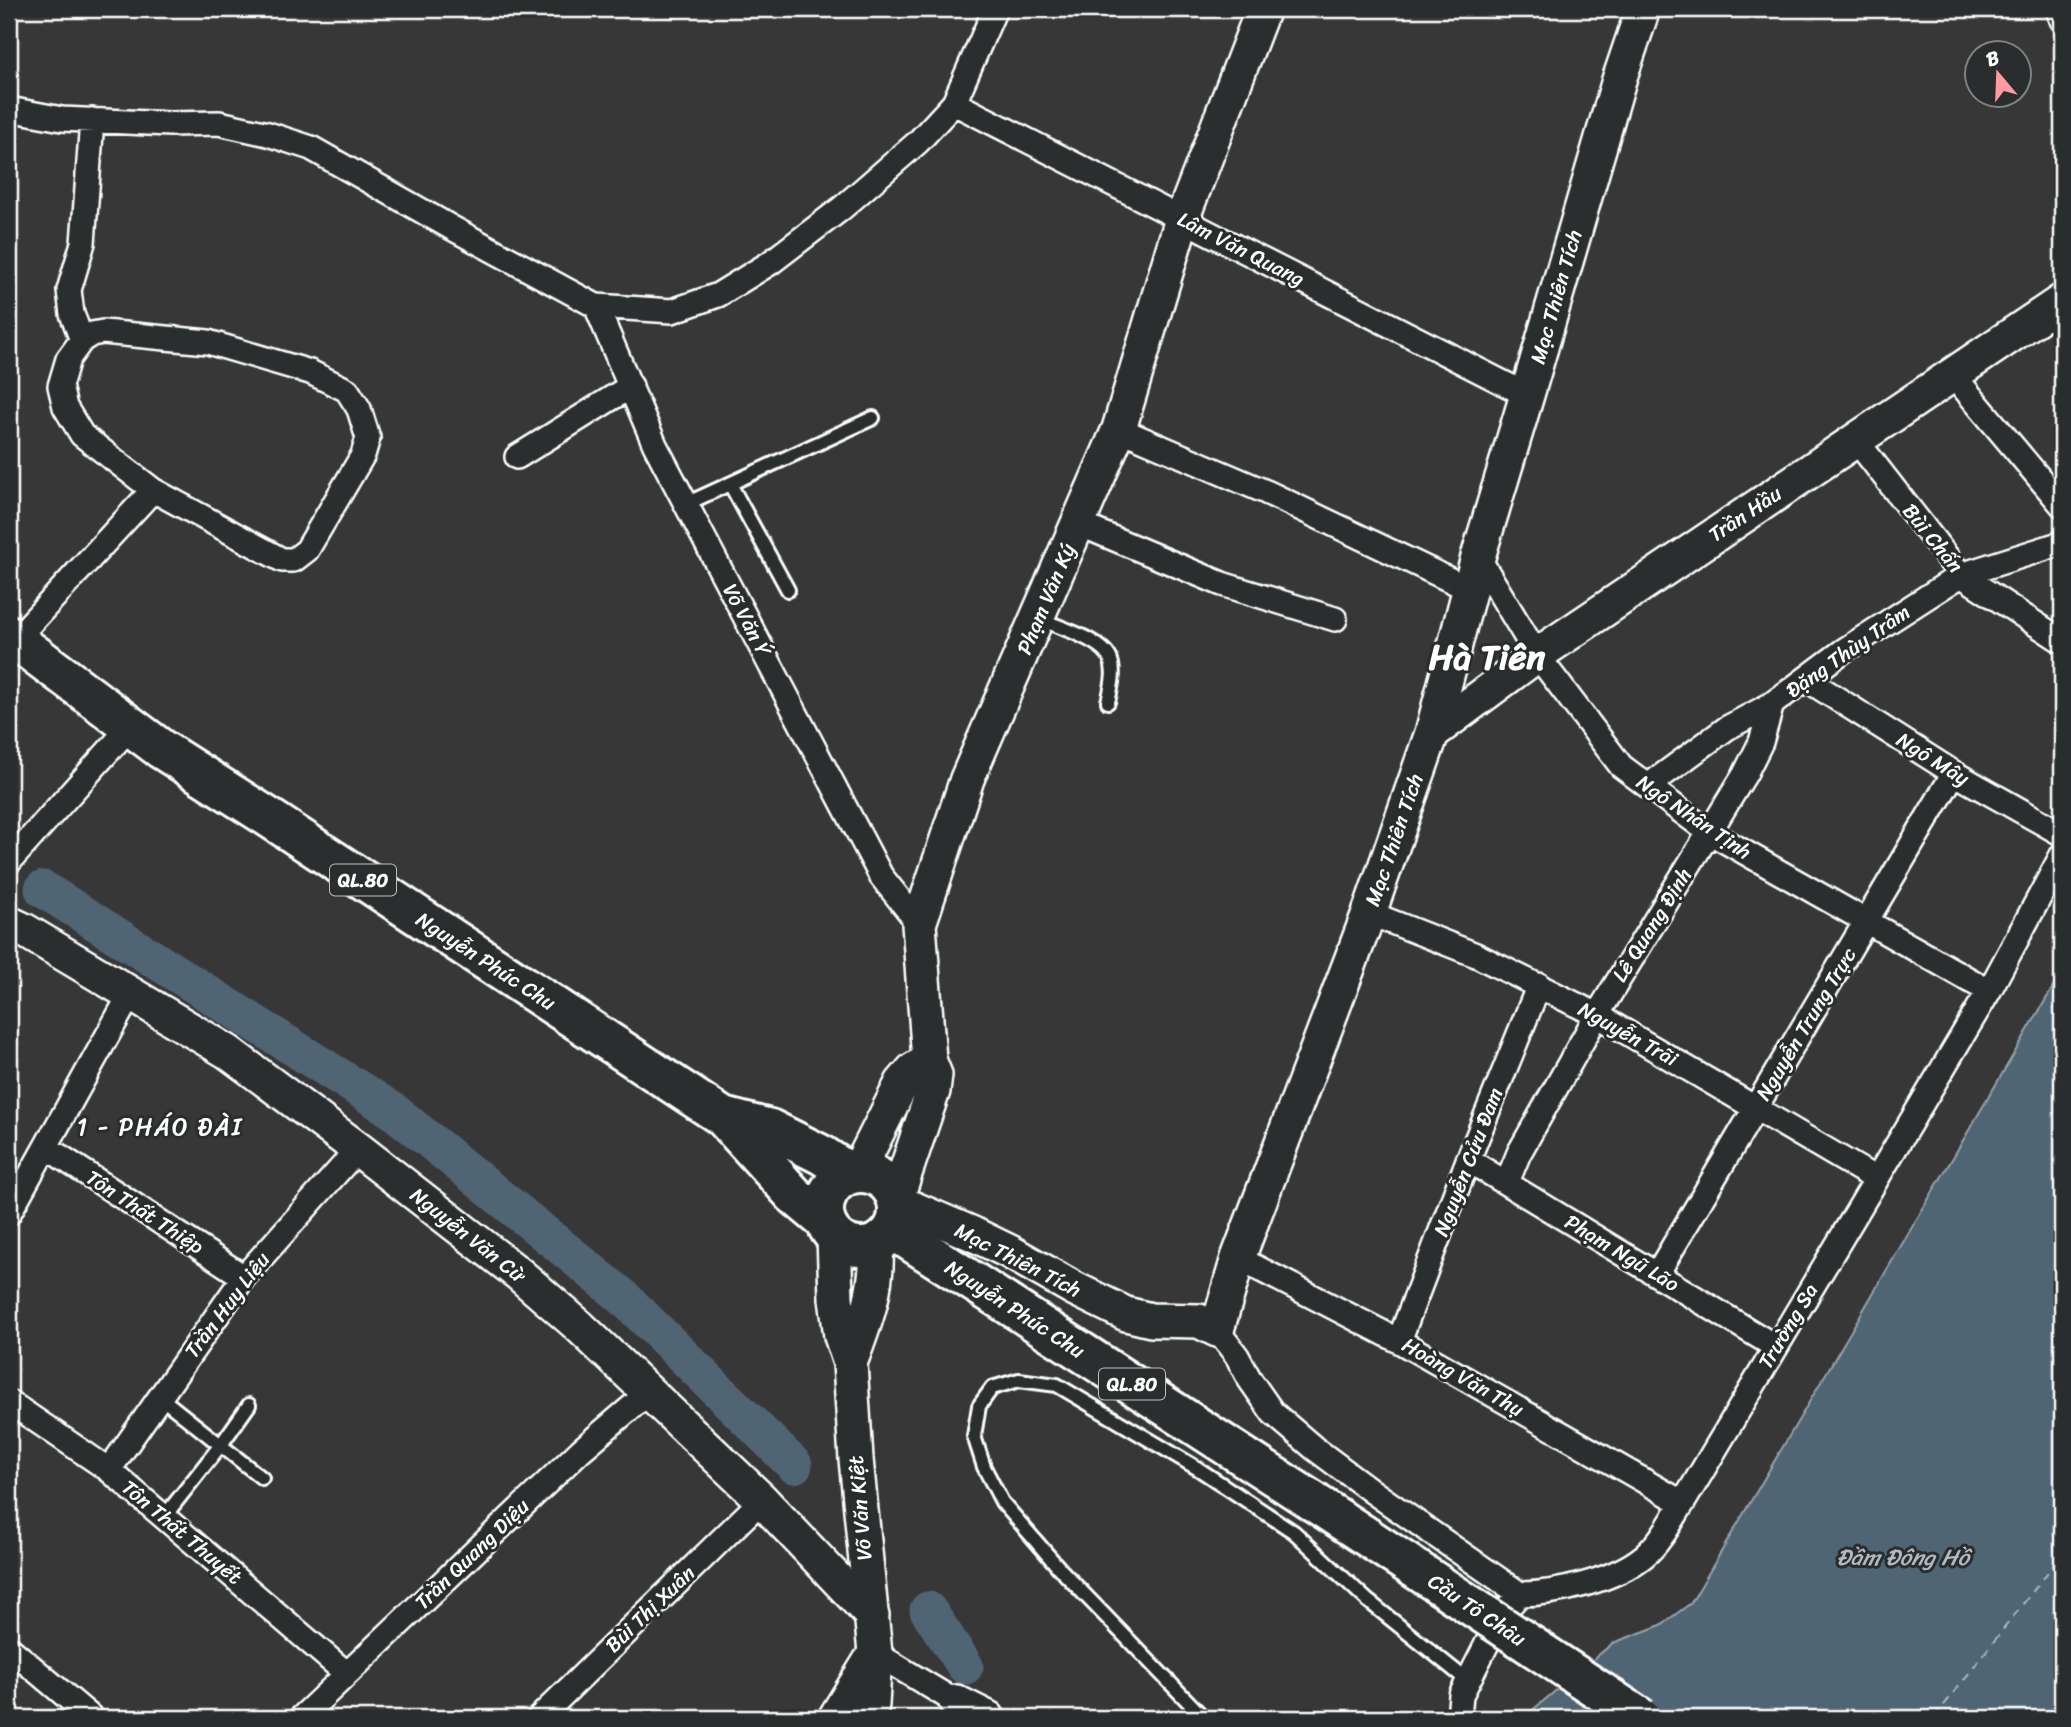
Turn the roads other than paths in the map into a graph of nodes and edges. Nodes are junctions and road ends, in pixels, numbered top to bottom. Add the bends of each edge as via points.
1 (995, 9) edge
2 (1263, 9) edge
3 (1643, 9) edge
4 (2058, 9) edge
5 (2062, 20) edge
6 (954, 103) junction
7 (9, 109) edge
8 (92, 120) junction
9 (1182, 219) junction
10 (596, 306) junction
11 (2060, 306) edge
12 (82, 340) junction
13 (1953, 374) junction
14 (631, 386) junction
15 (1527, 395) junction
16 (873, 418) dead end
17 (1119, 429) junction
18 (1856, 440) junction
19 (517, 457) dead end
20 (730, 484) junction
21 (153, 490) junction
22 (686, 504) junction
23 (2062, 505) edge
24 (1079, 524) junction
25 (2062, 543) edge
26 (1478, 556) junction
27 (1961, 575) junction
28 (1469, 589) junction
29 (788, 590) dead end
30 (1038, 618) junction
31 (1335, 619) dead end
32 (12, 637) edge
33 (2062, 641) edge
34 (1537, 655) junction
35 (1806, 679) junction
36 (1108, 702) dead end
37 (1772, 704) junction
38 (130, 727) junction
39 (1432, 733) junction
40 (1954, 773) junction
41 (1648, 786) junction
42 (1709, 832) junction
43 (2062, 834) edge
44 (2062, 855) edge
45 (9, 862) edge
46 (1369, 914) junction
47 (1866, 922) junction
48 (9, 923) edge
49 (919, 923) junction
50 (1539, 985) junction
51 (1989, 991) junction
52 (130, 995) junction
53 (1597, 1014) junction
54 (929, 1060) junction
55 (1756, 1107) junction
56 (723, 1117) junction
57 (46, 1147) junction
58 (358, 1149) junction
59 (1468, 1160) junction
60 (854, 1173) junction
61 (1876, 1179) junction
62 (1507, 1182) junction
63 (9, 1213) edge
64 (891, 1218) junction
65 (829, 1228) junction
66 (1238, 1258) junction
67 (1657, 1274) junction
68 (243, 1277) junction
69 (1217, 1330) junction
70 (1399, 1341) junction
71 (1776, 1347) junction
72 (850, 1363) junction
73 (648, 1393) junction
74 (160, 1398) junction
75 (9, 1402) edge
76 (249, 1405) dead end
77 (220, 1446) junction
78 (109, 1470) junction
79 (262, 1478) dead end
80 (1258, 1487) junction
81 (762, 1500) junction
82 (1314, 1502) joint
83 (1683, 1503) junction
84 (164, 1517) junction
85 (1520, 1594) junction
86 (872, 1616) junction
87 (9, 1648) edge
88 (875, 1653) junction
89 (347, 1674) junction
90 (1468, 1681) junction
91 (956, 1702) joint
92 (92, 1718) edge
93 (301, 1718) edge
94 (539, 1718) edge
95 (835, 1718) edge
96 (864, 1718) edge
97 (988, 1718) edge
98 (1204, 1718) edge
99 (1459, 1718) edge
100 (1641, 1718) edge

1 - 6 street
2 - 9 street, Phạm Văn Ký
3 - 15 street, Mạc Thiên Tích
4 - 5 street
6 - 9 street, Lâm Văn Quang
6 - 10 street via 918,142 842,208 770,263 718,295 672,311
7 - 8 street
8 - 10 street via 219,123 311,148
8 - 12 street via 83,243 69,289
9 - 15 street, Lâm Văn Quang
9 - 17 street, Phạm Văn Ký
10 - 14 street, Võ Văn Ý
11 - 13 street, Trần Hầu
12 - 21 street via 68,359 60,386 65,407 82,435
12 - 21 street via 103,331 208,342 310,372 347,390 359,409 368,438 363,455 307,550 294,560 282,560
13 - 18 street, Trần Hầu
13 - 23 street
14 - 19 street
14 - 22 street, Võ Văn Ý
15 - 26 street, Mạc Thiên Tích
16 - 20 lane
17 - 24 street, Phạm Văn Ký
17 - 28 street via 1266,492
18 - 27 street, Bùi Chấn
18 - 34 street, Trần Hầu
20 - 22 lane
20 - 29 lane
21 - 32 street
22 - 49 street, Võ Văn Ý via 881,876
24 - 30 street, Phạm Văn Ký
24 - 31 street via 1222,584
25 - 27 street, Đặng Thùy Trâm
26 - 28 street, Mạc Thiên Tích
26 - 34 street, Ngô Nhân Tịnh
27 - 33 street, Bùi Chấn
27 - 35 street, Đặng Thùy Trâm
28 - 39 street, Mạc Thiên Tích
30 - 36 lane via 1101,646 1110,658 1113,677
30 - 49 street, Phạm Văn Ký via 967,779
32 - 38 highway, Nguyễn Phúc Chu / QL.80
34 - 39 street, Trần Hầu
34 - 41 street, Ngô Nhân Tịnh via 1621,766
35 - 37 street, Đặng Thùy Trâm
35 - 40 street, Ngô Mây
37 - 41 street, Đặng Thùy Trâm via 1727,728
37 - 42 street, Lê Quang Định via 1756,753
38 - 45 street
38 - 56 highway, Nguyễn Phúc Chu / QL.80
39 - 46 street, Mạc Thiên Tích
40 - 43 street, Ngô Mây
40 - 47 street, Nguyễn Trung Trực
41 - 42 street, Ngô Nhân Tịnh
42 - 47 street, Ngô Nhân Tịnh
42 - 53 street, Lê Quang Định
44 - 51 street, Trường Sa
46 - 50 street, Nguyễn Trãi
46 - 66 street, Mạc Thiên Tích
47 - 51 street, Ngô Nhân Tịnh
47 - 55 street, Nguyễn Trung Trực
48 - 52 street, Nguyễn Văn Cừ
49 - 54 street, Phạm Văn Ký
50 - 53 street, Nguyễn Trãi
50 - 59 street, Nguyễn Cửu Đam
51 - 61 street, Trường Sa
52 - 57 street
52 - 58 street, Nguyễn Văn Cừ via 228,1052
53 - 55 street, Nguyễn Trãi
53 - 62 street, Lê Quang Định
54 - 60 street via 902,1083
54 - 64 street, Phạm Văn Ký via 933,1091
55 - 61 street, Nguyễn Trãi
55 - 67 street, Nguyễn Trung Trực
56 - 60 highway, Nguyễn Phúc Chu / QL.80 via 770,1129
56 - 65 highway, Nguyễn Phúc Chu
57 - 63 street
57 - 68 street, Tôn Thất Thiệp
58 - 68 street, Trần Huy Liệu
58 - 73 street, Nguyễn Văn Cừ via 519,1274
59 - 62 street, Phạm Ngũ Lão
59 - 70 street, Nguyễn Cửu Đam
60 - 64 highway via 870,1173 890,1186
60 - 65 highway via 831,1187 824,1211
61 - 71 street, Trường Sa
62 - 67 street, Phạm Ngũ Lão
64 - 65 highway via 856,1247
64 - 69 street, Mạc Thiên Tích via 973,1234 1126,1314 1151,1320 1199,1321
64 - 72 street, Võ Văn Kiệt via 867,1319
64 - 80 highway, Nguyễn Phúc Chu / QL.80
65 - 72 street, Võ Văn Kiệt via 841,1336
66 - 69 street, Mạc Thiên Tích
66 - 70 street, Hoàng Văn Thụ
67 - 71 street, Phạm Ngũ Lão
68 - 74 street, Trần Huy Liệu
69 - 85 street via 1273,1413 1373,1492
70 - 83 street, Hoàng Văn Thụ
71 - 83 street, Trường Sa
72 - 86 street, Võ Văn Kiệt
73 - 81 street, Nguyễn Văn Cừ
73 - 89 street, Trần Quang Diệu via 581,1450
74 - 77 lane
74 - 78 street, Trần Huy Liệu
75 - 78 street, Tôn Thất Thuyết
76 - 77 lane
77 - 79 lane
77 - 84 lane
78 - 84 street, Tôn Thất Thuyết
80 - 82 highway, Nguyễn Phúc Chu / QL.80
80 - 90 lane via 1294,1532 1367,1600
80 - 98 lane via 1198,1468 1057,1385 1019,1380 992,1388 979,1406 974,1436 1002,1502
81 - 86 street, Nguyễn Văn Cừ
81 - 94 street, Bùi Thị Xuân
82 - 100 highway, Cầu Tô Châu / QL.80, bridge
83 - 85 street, Trường Sa via 1646,1555 1620,1573 1543,1594
84 - 89 street, Tôn Thất Thuyết
85 - 90 street via 1502,1614
86 - 88 street, Võ Văn Kiệt
87 - 92 street
88 - 91 street
88 - 95 street
88 - 96 street, Võ Văn Kiệt via 872,1705
89 - 93 street, Trần Quang Diệu
90 - 99 street
91 - 97 street

